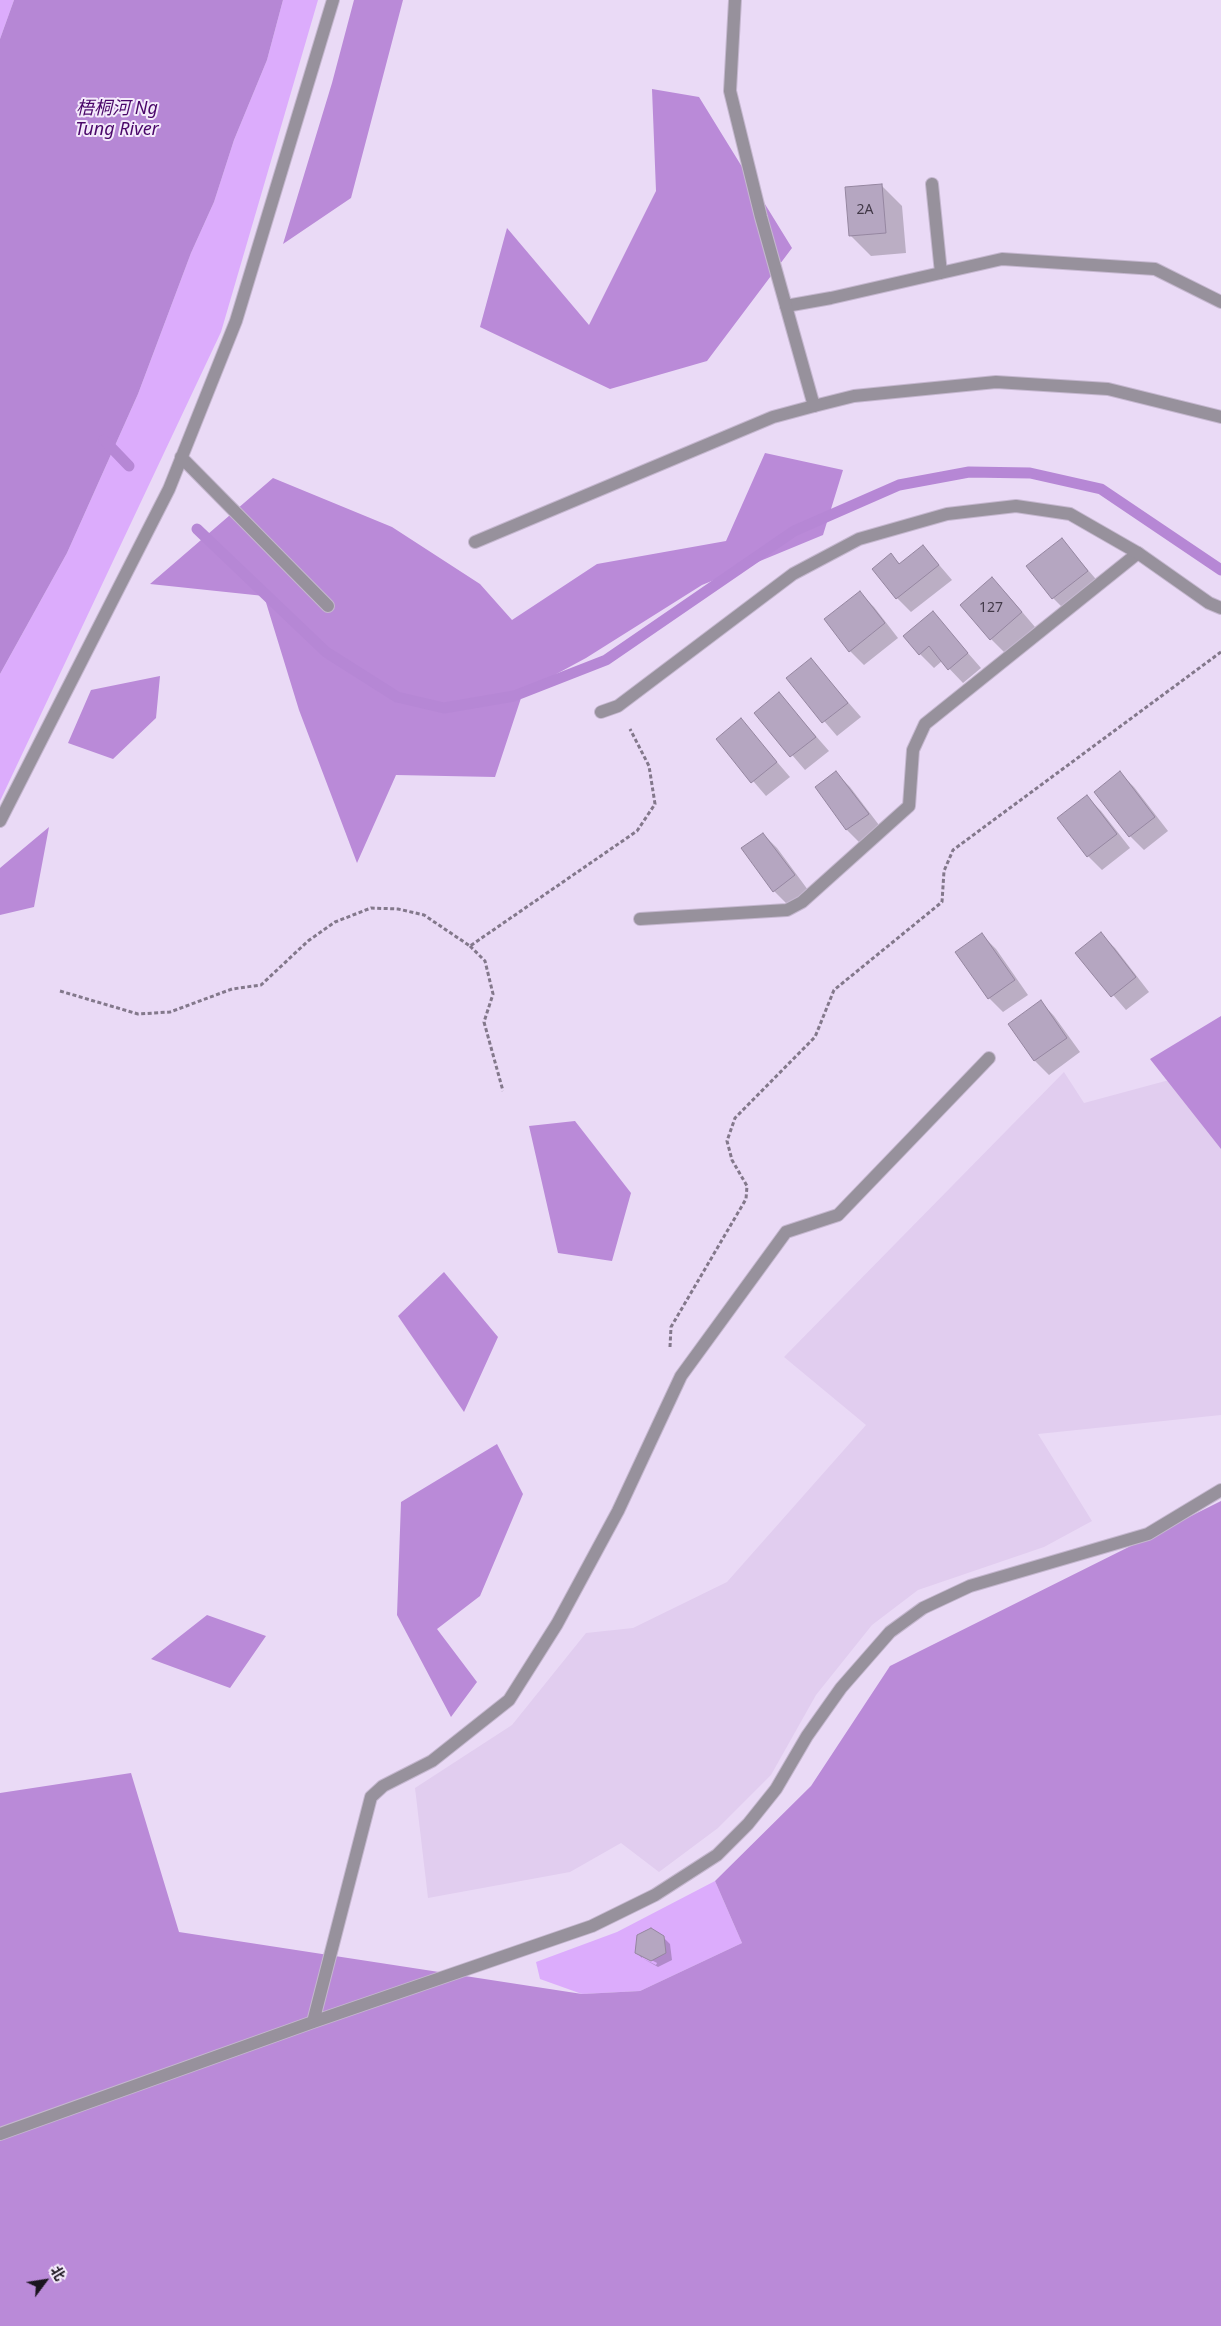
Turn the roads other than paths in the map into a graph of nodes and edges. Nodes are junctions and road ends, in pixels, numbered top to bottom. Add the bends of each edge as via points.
1 (333, 0) edge
2 (735, 0) edge
3 (932, 184) dead end
4 (941, 273) junction
5 (1221, 302) edge
6 (786, 306) junction
7 (814, 406) junction
8 (1221, 417) edge
9 (181, 457) junction
10 (475, 542) dead end
11 (1138, 553) junction
12 (328, 606) dead end
13 (1221, 608) edge
14 (601, 712) dead end
15 (0, 820) edge
16 (640, 919) dead end
17 (989, 1058) dead end
18 (1221, 1490) edge
19 (313, 2022) junction
20 (0, 2134) edge

1 - 9 street via 236,320
2 - 6 street via 730,91
3 - 4 street
4 - 5 street via 1002,259 1155,269
4 - 6 street
6 - 7 street
7 - 8 street via 854,396 996,382 1108,388
7 - 10 street via 773,417
9 - 12 street
9 - 15 street via 169,489
11 - 13 street
11 - 14 street via 1070,514 1016,506 947,514 894,529 859,540 793,574 618,706
11 - 16 street via 925,724 913,750 909,806 802,902 788,910
17 - 19 street via 838,1215 786,1232 681,1376 618,1511 557,1624 509,1700 432,1762 383,1786 371,1797
18 - 19 street via 1148,1534 970,1586 923,1608 890,1632 841,1688 776,1788 748,1824 717,1855 655,1895 592,1926
19 - 20 street

